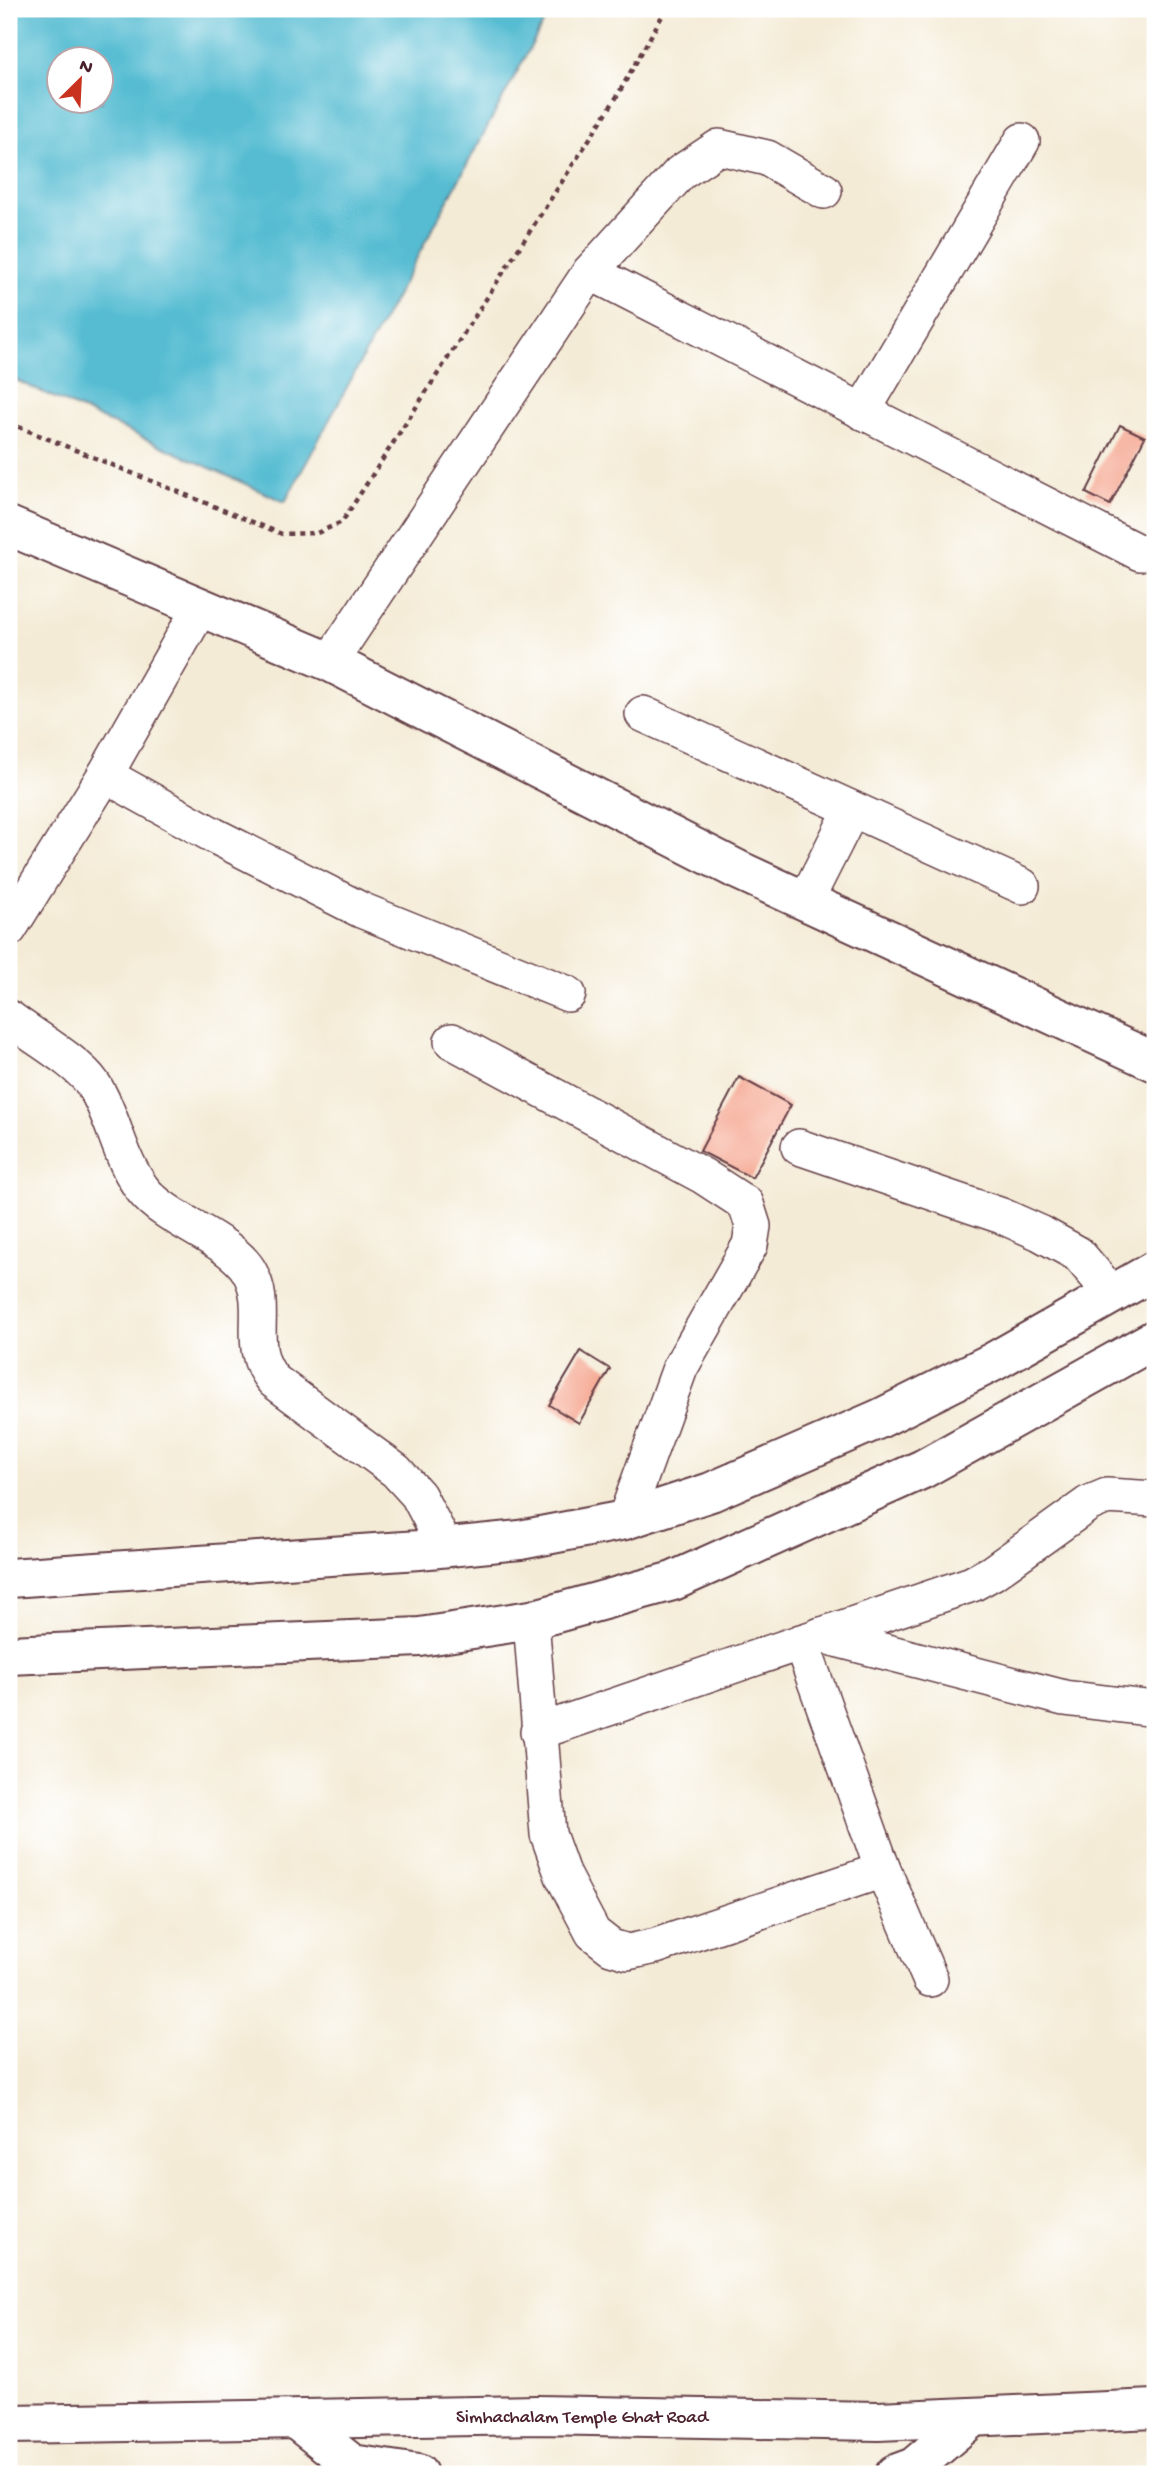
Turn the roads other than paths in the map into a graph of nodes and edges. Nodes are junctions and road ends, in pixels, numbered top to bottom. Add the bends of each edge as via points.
1 (1022, 141) dead end
2 (824, 191) dead end
3 (590, 272) junction
4 (862, 412) junction
5 (9, 526) edge
6 (1140, 553) dead end
7 (200, 608) junction
8 (330, 662) junction
9 (643, 714) dead end
10 (105, 775) junction
11 (852, 809) junction
12 (1022, 886) dead end
13 (805, 902) junction
14 (9, 929) edge
15 (568, 994) dead end
16 (9, 1018) edge
17 (452, 1041) dead end
18 (1155, 1062) edge
19 (799, 1147) dead end
20 (1155, 1270) edge
21 (1112, 1294) junction
22 (1155, 1339) edge
23 (1155, 1499) edge
24 (625, 1520) junction
25 (419, 1550) junction
26 (9, 1578) edge
27 (531, 1620) junction
28 (811, 1638) junction
29 (9, 1655) edge
30 (1155, 1709) edge
31 (538, 1732) junction
32 (884, 1870) junction
33 (930, 1979) dead end
34 (1155, 2409) edge
35 (973, 2417) junction
36 (296, 2420) junction
37 (9, 2424) edge
38 (418, 2474) edge
39 (895, 2474) edge

1 - 4 street
2 - 3 street via 767,158 719,147 680,173
3 - 4 street
3 - 8 street
4 - 6 street
5 - 7 street
7 - 8 street
7 - 10 street
8 - 13 street
9 - 11 street
10 - 14 street
10 - 15 street via 361,910
11 - 12 street
11 - 13 street
13 - 18 street
16 - 25 street via 91,1081 143,1190 248,1269 257,1292 258,1355 264,1370 396,1471 418,1495 446,1548
17 - 24 street via 703,1176 746,1204 753,1226 750,1244 680,1368
19 - 21 street via 1040,1233 1077,1254
20 - 21 street
21 - 24 street via 993,1363 879,1419 711,1492
22 - 27 street via 923,1469 763,1543 673,1581
23 - 28 street via 1107,1496 1088,1504 972,1584
24 - 25 street via 520,1541
25 - 26 street
27 - 29 street via 420,1637
27 - 31 street
28 - 30 street via 1064,1698
28 - 31 street
28 - 32 street
31 - 32 street via 548,1834 563,1876 593,1933 611,1947 628,1952 656,1946
32 - 33 street
34 - 35 street, Simhachalam Temple Ghat Road
35 - 36 street, Simhachalam Temple Ghat Road via 878,2421 537,2415
35 - 39 street via 914,2467
36 - 37 street, Simhachalam Temple Ghat Road
36 - 38 street via 352,2464

